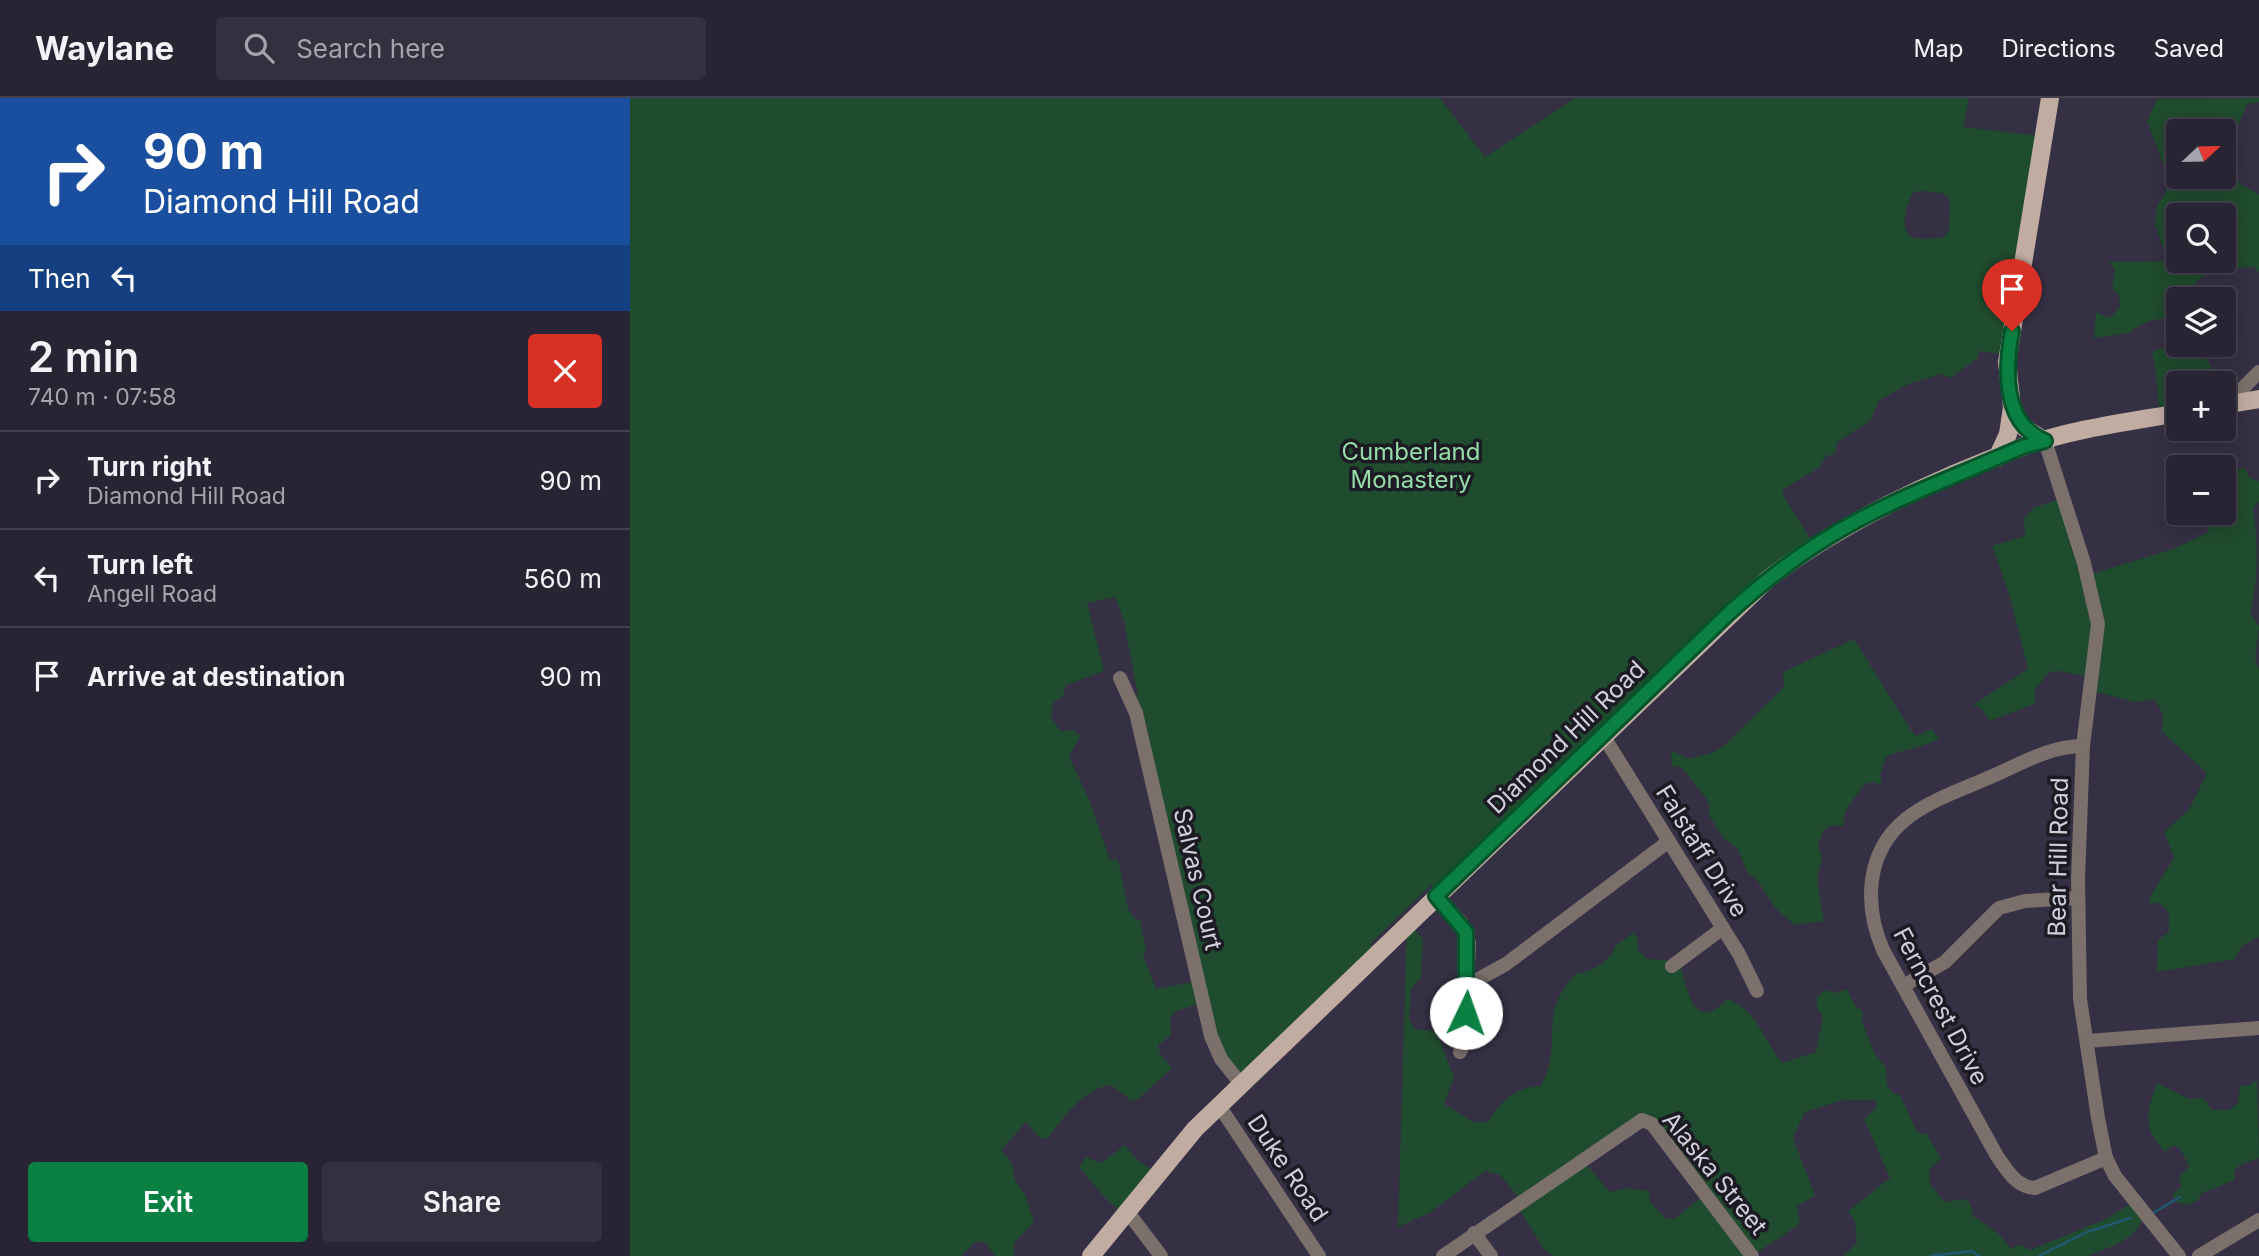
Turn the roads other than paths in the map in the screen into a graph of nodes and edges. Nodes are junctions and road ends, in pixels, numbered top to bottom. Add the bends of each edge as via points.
1 (2050, 98) edge
2 (2259, 372) edge
3 (2236, 397) edge
4 (2259, 399) edge
5 (2236, 403) edge
6 (2012, 407) junction
7 (2166, 416) edge
8 (2045, 441) junction
9 (1997, 458) junction
10 (1120, 678) dead end
11 (1604, 737) junction
12 (2083, 746) junction
13 (1669, 841) junction
14 (1436, 896) junction
15 (2078, 898) junction
16 (1723, 929) junction
17 (1672, 967) dead end
18 (1468, 985) junction
19 (1903, 986) junction
20 (1757, 991) dead end
21 (2259, 1028) edge
22 (2087, 1041) junction
23 (1460, 1052) dead end
24 (1241, 1084) junction
25 (1217, 1108) junction
26 (2106, 1158) junction
27 (1127, 1211) junction
28 (2259, 1220) edge
29 (1474, 1233) junction
30 (1091, 1256) edge
31 (1161, 1256) edge
32 (1319, 1256) edge
33 (1443, 1256) edge
34 (1491, 1256) edge
35 (1752, 1256) edge
36 (2179, 1256) edge
37 (2199, 1256) edge

1 - 6 main road via 2007,362
2 - 3 street
4 - 5 main road
6 - 8 main road via 2027,431
6 - 9 main road via 2008,434
7 - 8 main road, Diamond Hill Road
8 - 9 main road, Diamond Hill Road
8 - 12 street, Bear Hill Road via 2084,562 2098,624
9 - 11 main road, Diamond Hill Road via 1849,525 1796,558 1729,613
10 - 24 street, Salvas Court via 1136,713 1210,1036
11 - 13 street, Falstaff Drive
11 - 14 main road, Diamond Hill Road
12 - 15 street, Bear Hill Road
12 - 19 street, Ferncrest Drive via 2054,749 1928,805 1894,831 1877,859 1869,901 1872,926
13 - 16 street, Falstaff Drive
13 - 18 street via 1506,964
14 - 18 street via 1466,932
14 - 24 main road, Diamond Hill Road
15 - 19 street via 2025,901 1999,908 1945,962
15 - 22 street, Bear Hill Road via 2080,999
16 - 17 street
16 - 20 street, Falstaff Drive
18 - 23 street via 1465,1040
19 - 26 street, Ferncrest Drive via 2014,1179 2035,1188
21 - 22 street
22 - 26 street, Bear Hill Road
24 - 25 main road, Diamond Hill Road
25 - 27 main road, Diamond Hill Road via 1179,1145
25 - 32 street, Duke Road
26 - 36 street, Bear Hill Road via 2115,1177
27 - 30 main road, Diamond Hill Road
27 - 31 street
28 - 37 street
29 - 33 street
29 - 34 street
29 - 35 street, Alaska Street via 1642,1120 1652,1125

